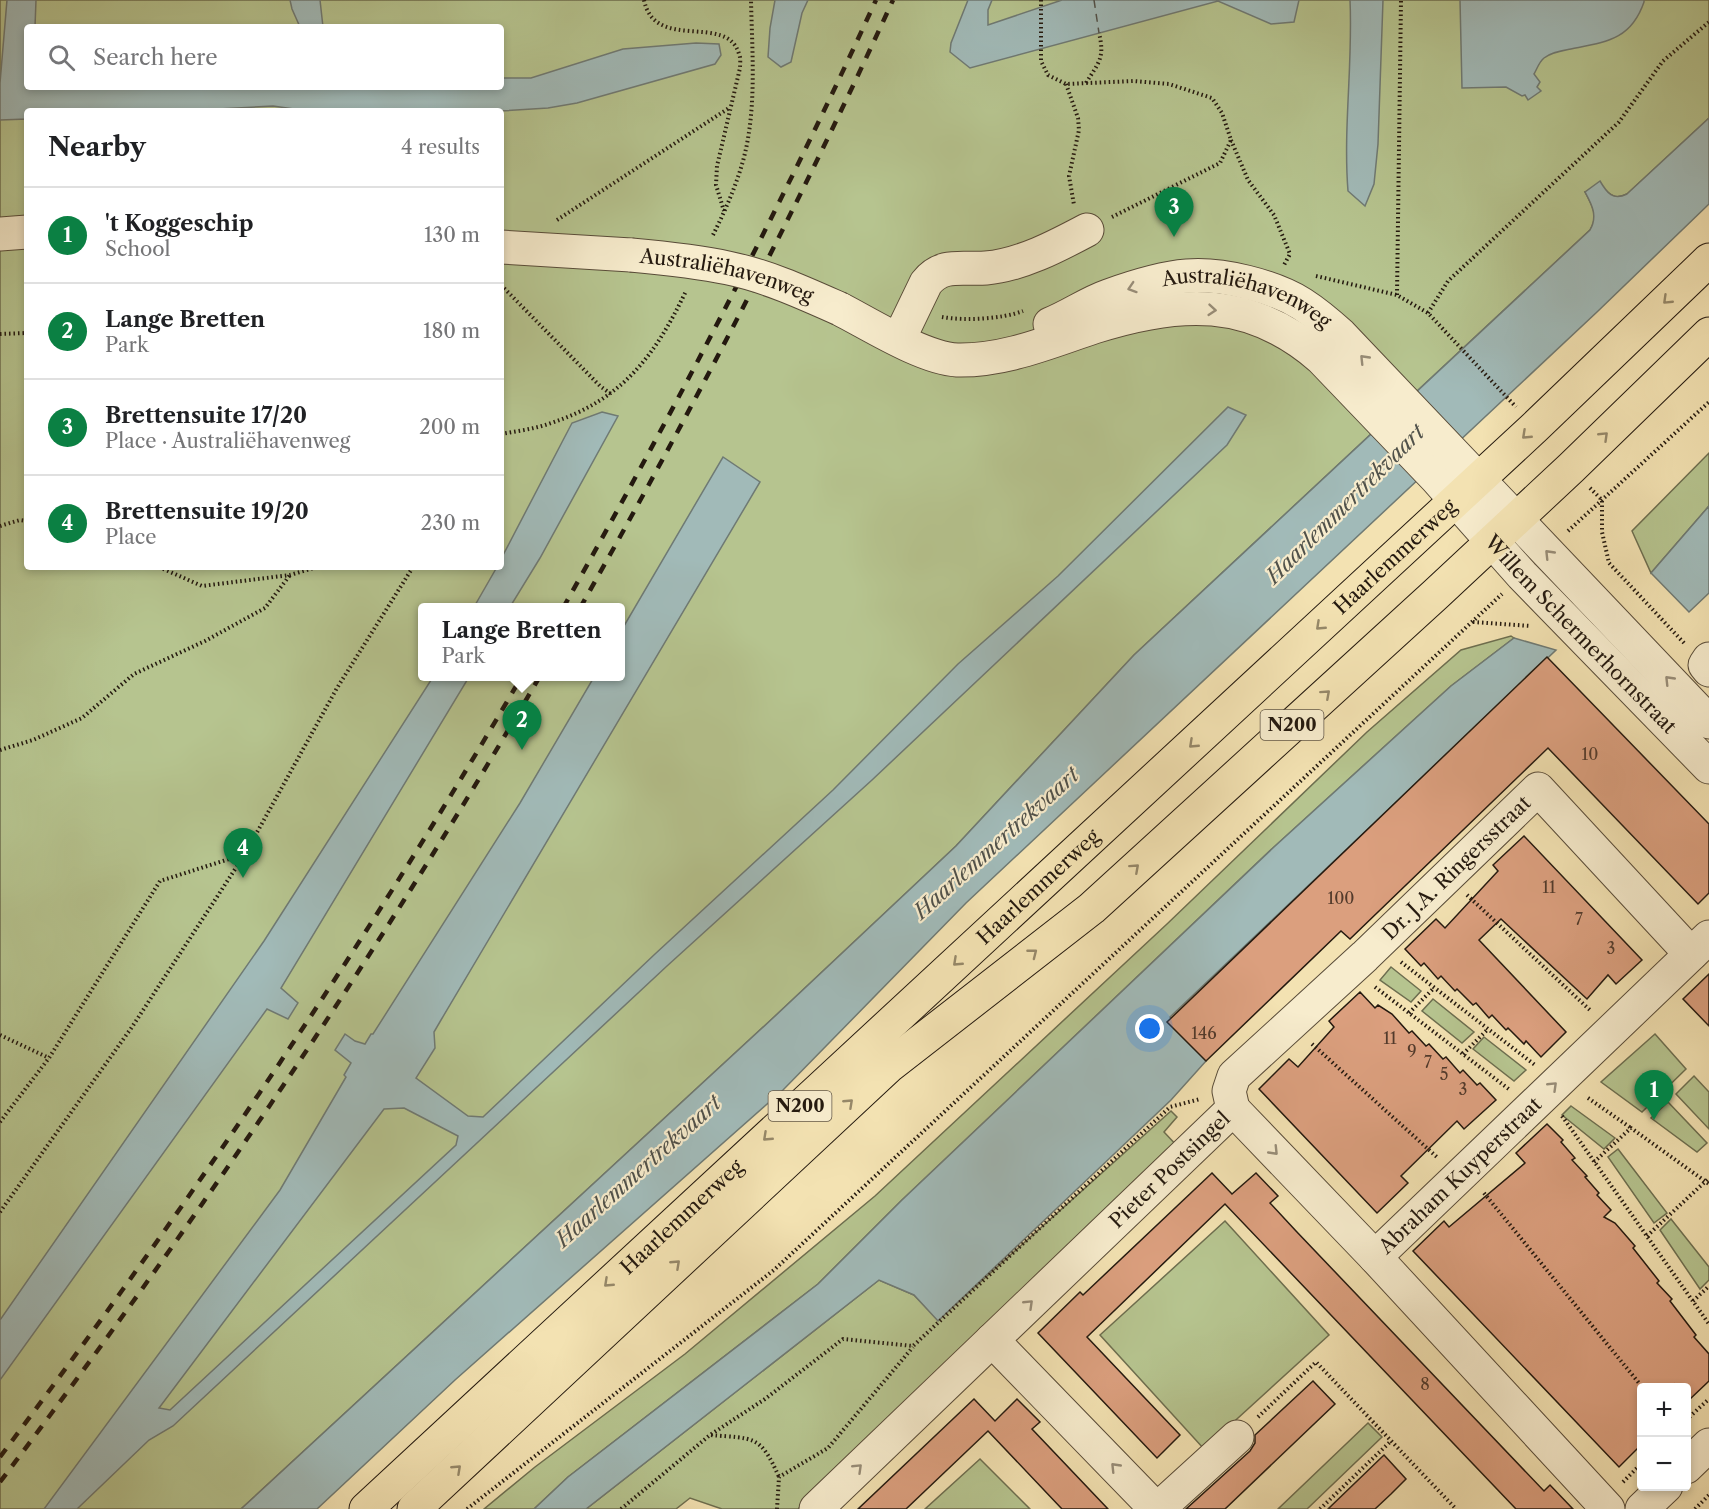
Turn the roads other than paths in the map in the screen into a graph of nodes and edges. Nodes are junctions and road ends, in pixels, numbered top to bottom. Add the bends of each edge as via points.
1 (24, 232) edge
2 (1083, 232) road end
3 (0, 234) edge
4 (504, 247) edge
5 (1709, 260) edge
6 (1709, 334) edge
7 (901, 340) junction
8 (1457, 479) junction
9 (1516, 519) junction
10 (1492, 542) junction
11 (1709, 722) edge
12 (1709, 767) edge
13 (1700, 946) edge
14 (1231, 1100) junction
15 (1375, 1257) junction
16 (992, 1340) junction
17 (1237, 1437) road end
18 (1709, 1445) edge
19 (1691, 1462) edge
20 (1661, 1491) edge
21 (366, 1509) edge
22 (414, 1509) edge
23 (816, 1509) edge
24 (1157, 1509) edge
25 (1608, 1509) edge
26 (1642, 1509) edge

1 - 3 street
2 - 7 street via 1000,267 939,271 926,283
4 - 7 street, Australiëhavenweg, bridge via 677,259 728,268 776,282
5 -> 8 main road, Haarlemmerweg / N200
9 -> 6 main road, Haarlemmerweg / N200
7 - 8 street, Australiëhavenweg via 936,356 980,359 1041,346 1132,316 1212,309 1258,318 1304,343 1375,392
8 - 9 street, Australiëhavenweg
8 - 10 street, Willem Schermerhornstraat
8 -> 21 main road, Haarlemmerweg / N200
9 - 10 main road, Haarlemmerweg / N200
11 -> 9 street, Willem Schermerhornstraat
10 - 12 street, Willem Schermerhornstraat
22 -> 10 main road, Haarlemmerweg / N200 via 889,1066 1092,908
13 - 14 street, Dr. J.A. Ringersstraat via 1538,789 1448,876 1373,963 1292,1024 1234,1076
15 -> 13 street, Abraham Kuyperstraat via 1461,1174 1537,1086 1610,1031
14 -> 15 street, Pieter Postsingel
16 -> 14 street, Pieter Postsingel
15 - 25 street, Pieter Postsingel
23 -> 16 street, Pieter Postsingel
24 -> 16 street
17 - 24 street
18 - 19 street
20 - 26 street

